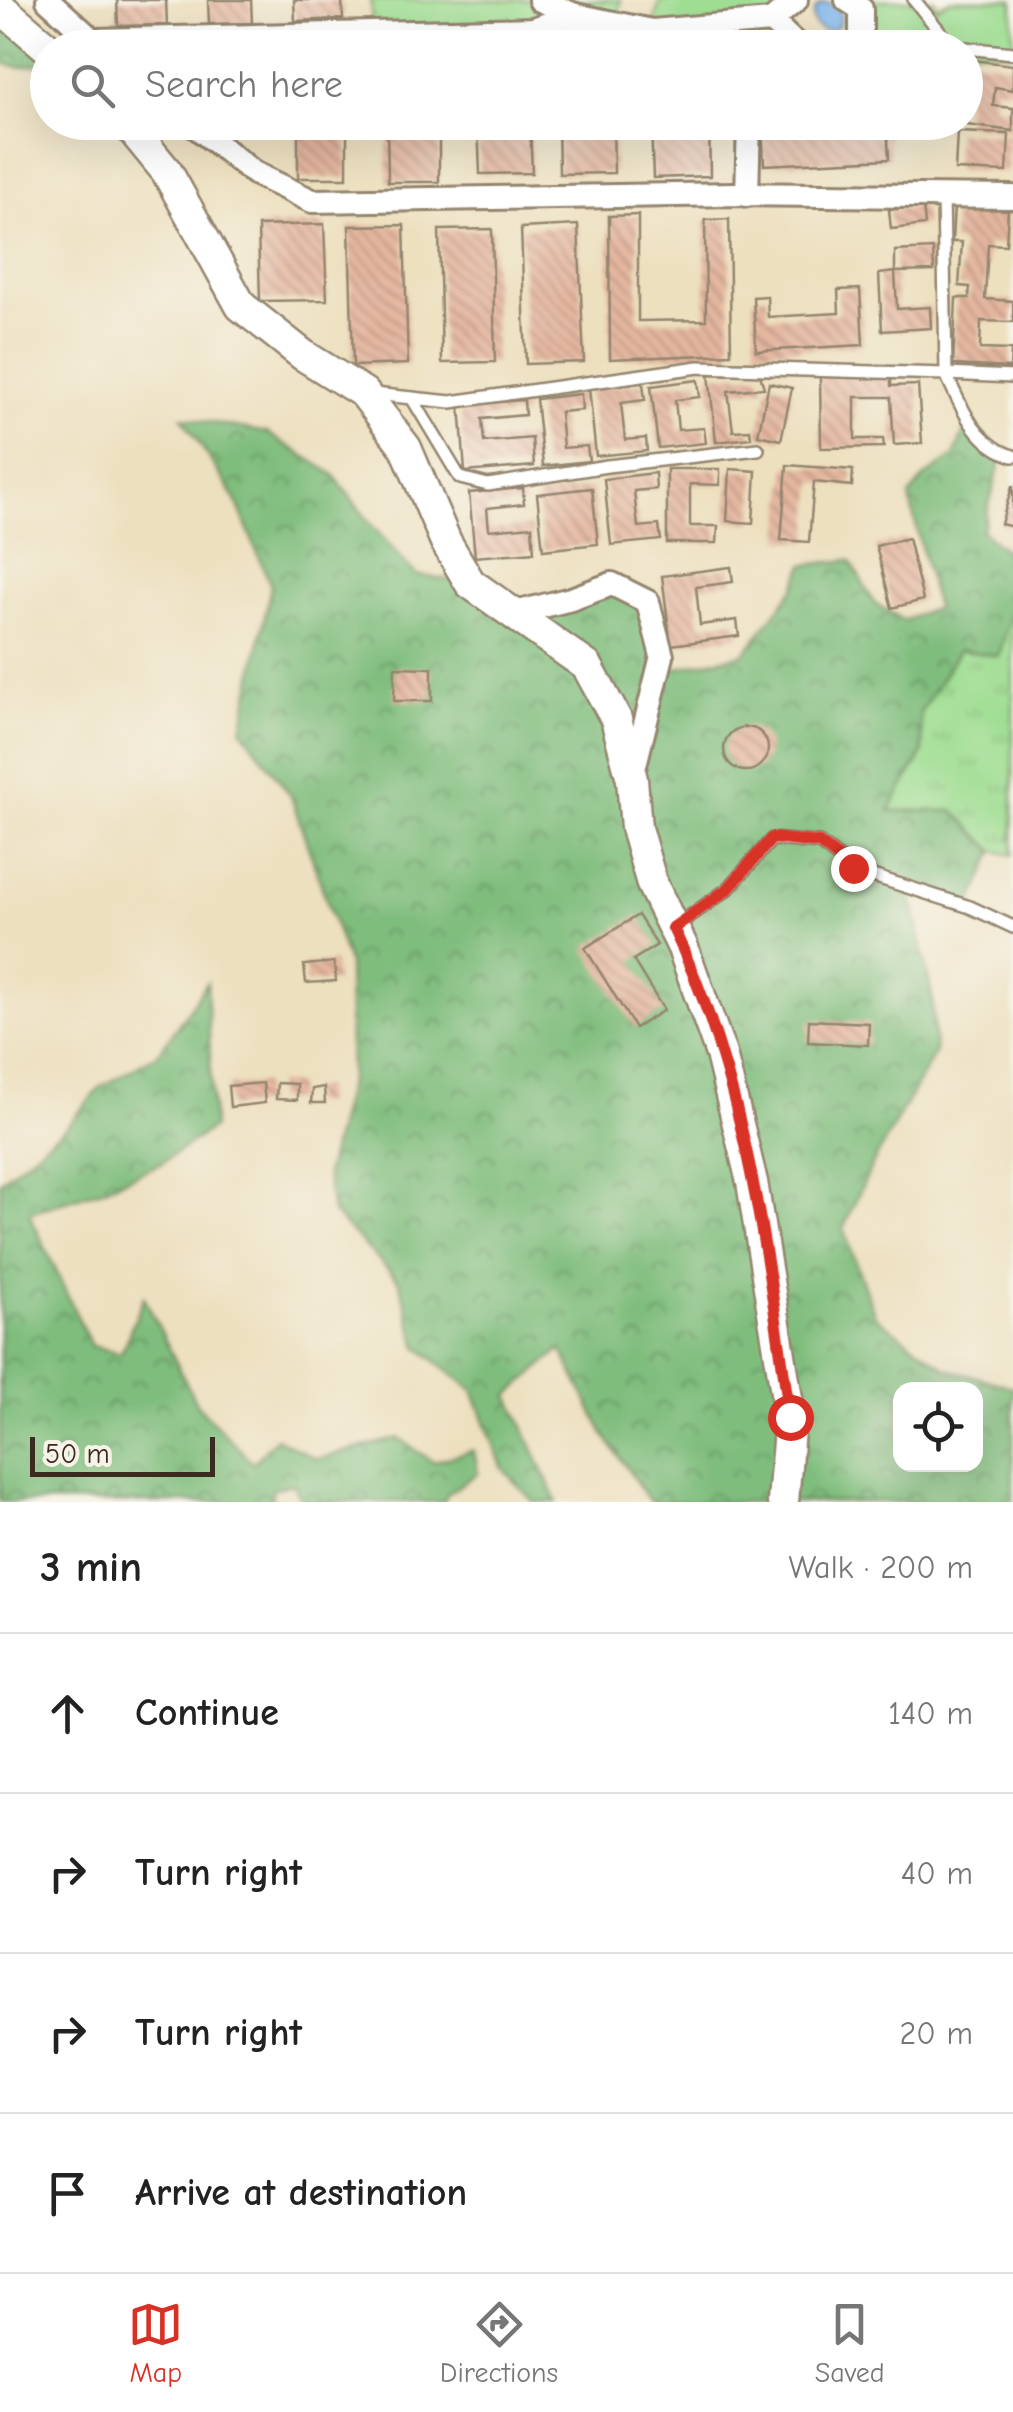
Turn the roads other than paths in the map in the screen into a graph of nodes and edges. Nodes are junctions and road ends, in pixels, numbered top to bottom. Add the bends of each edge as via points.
1 (48, 0) edge
2 (540, 0) edge
3 (796, 0) edge
4 (847, 0) edge
5 (914, 0) edge
6 (0, 8) edge
7 (575, 15) junction
8 (771, 21) junction
9 (81, 30) edge
10 (478, 30) edge
11 (581, 30) edge
12 (647, 30) edge
13 (664, 30) edge
14 (781, 30) edge
15 (858, 30) edge
16 (939, 30) edge
17 (30, 33) edge
18 (983, 50) edge
19 (1013, 53) edge
20 (140, 140) edge
21 (213, 140) edge
22 (748, 140) edge
23 (747, 194) junction
24 (943, 194) junction
25 (1013, 197) edge
26 (946, 374) junction
27 (1013, 376) edge
28 (364, 393) junction
29 (412, 398) junction
30 (758, 449) dead end
31 (1013, 456) edge
32 (511, 614) junction
33 (632, 778) junction
34 (1013, 927) edge
35 (673, 928) junction
36 (784, 1502) edge

1 - 9 street
2 - 7 street
3 - 8 street
4 - 15 street via 861,10
5 - 16 lane
6 - 17 street
7 - 10 street via 533,28
7 - 11 street
7 - 12 street
8 - 13 street
8 - 14 street
18 - 19 lane
20 - 28 street via 166,172 241,306
21 - 23 street via 254,173 312,201
22 - 23 street
23 - 24 street
24 - 25 street
24 - 26 lane
26 - 27 lane
26 - 29 lane via 700,366 451,402
26 - 31 lane via 968,422
28 - 29 lane
28 - 32 street via 406,448 470,583
29 - 30 lane via 460,478 488,484
32 - 33 street via 587,666 616,720
32 - 33 street via 612,584 648,602 662,656
33 - 35 street via 636,828
34 - 35 lane via 857,871 819,843 772,838 728,889
35 - 36 street via 721,1054 752,1182 790,1417

